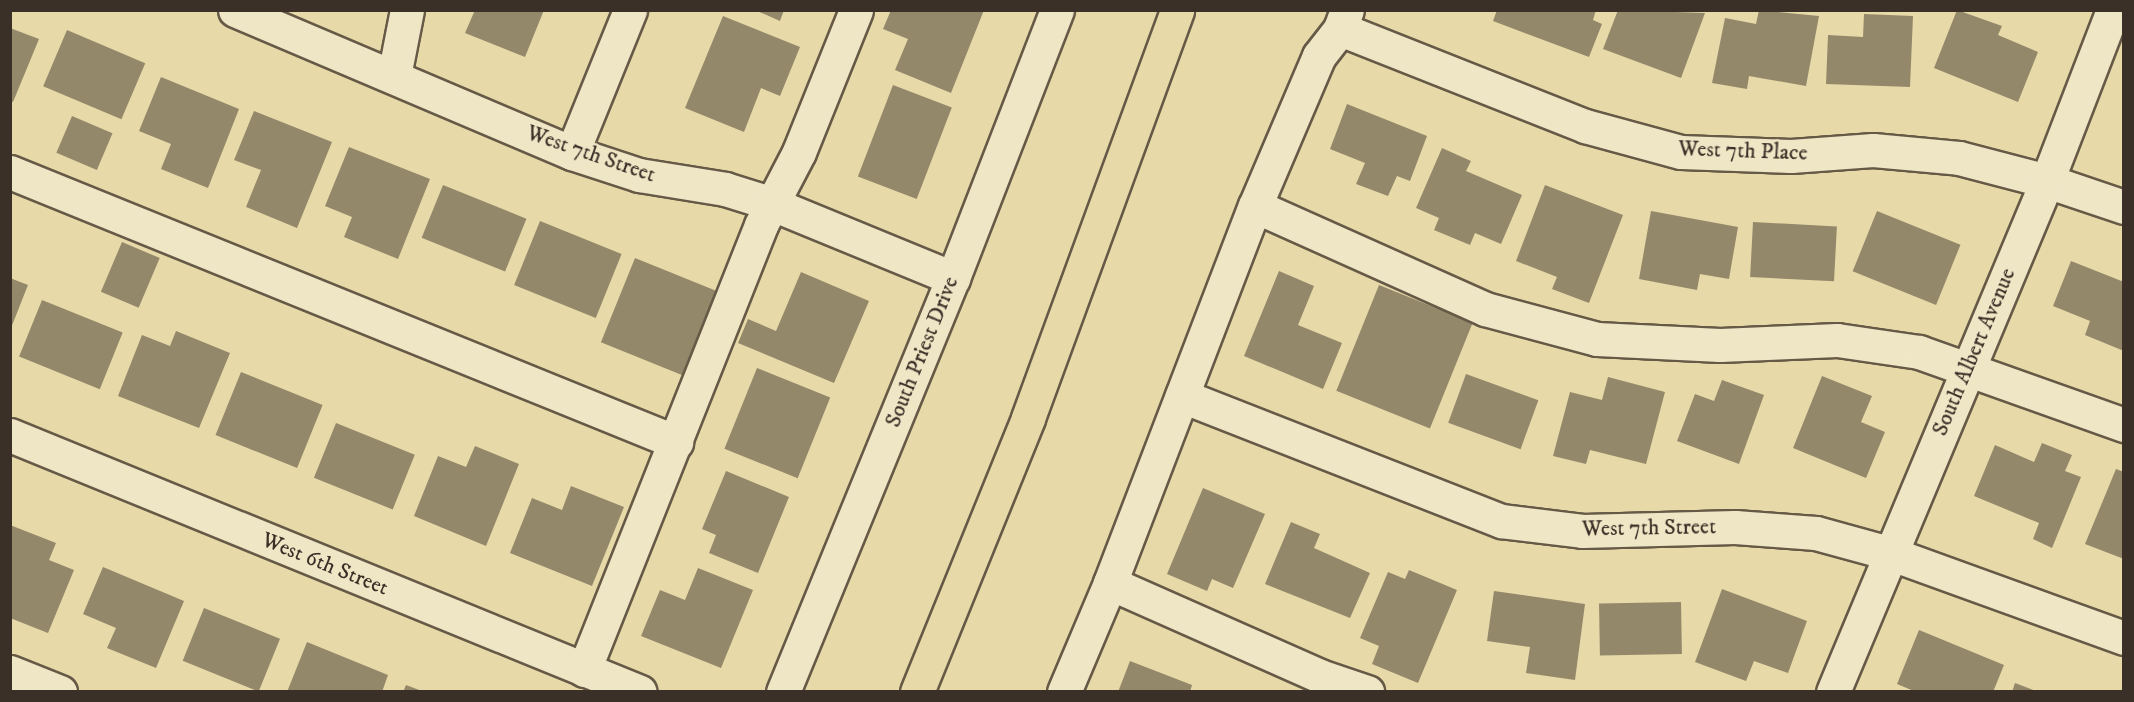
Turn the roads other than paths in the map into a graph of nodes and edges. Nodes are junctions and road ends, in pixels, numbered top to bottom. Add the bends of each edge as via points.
1 (235, 10) edge
2 (407, 10) edge
3 (630, 10) edge
4 (856, 10) edge
5 (1057, 10) edge
6 (1177, 10) edge
7 (2113, 10) edge
8 (1344, 20) edge
9 (394, 76) junction
10 (572, 153) junction
11 (10, 172) edge
12 (2047, 181) junction
13 (770, 203) junction
14 (1256, 206) junction
15 (2124, 207) edge
16 (953, 278) junction
17 (1967, 369) junction
18 (1182, 396) junction
19 (2124, 425) edge
20 (10, 435) edge
21 (676, 442) junction
22 (1889, 553) junction
23 (1110, 583) junction
24 (2124, 638) edge
25 (584, 670) junction
26 (10, 672) edge
27 (60, 692) edge
28 (640, 692) edge
29 (783, 692) edge
30 (917, 692) edge
31 (1064, 692) edge
32 (1367, 692) edge
33 (1833, 692) edge

1 - 9 street, West 7th Street
2 - 9 street
3 - 10 street
4 - 13 street via 799,152
5 - 16 street, South Priest Drive
6 - 30 main road via 1028,418
7 - 12 street, South Albert Avenue
8 - 12 street, West 7th Place via 1585,126 1681,152 1791,156 1873,150 1959,158
8 - 14 street via 1318,56
9 - 10 street, West 7th Street
10 - 13 street, West 7th Street via 639,176 725,189
11 - 21 street
12 - 15 street, West 7th Place
12 - 17 street, South Albert Avenue
13 - 16 street, West 7th Street
13 - 21 street
14 - 17 street via 1485,309 1597,339 1720,345 1837,340 1919,352
14 - 18 street
16 - 29 street, South Priest Drive
17 - 19 street
17 - 22 street, South Albert Avenue
18 - 22 street, West 7th Street via 1501,521 1582,531 1735,527 1816,533
18 - 23 street
20 - 25 street, West 6th Street
21 - 25 street
22 - 24 street, West 7th Street
22 - 33 street, South Albert Avenue
23 - 31 street
23 - 32 street via 1320,676
25 - 28 street, West 6th Street
26 - 27 street

